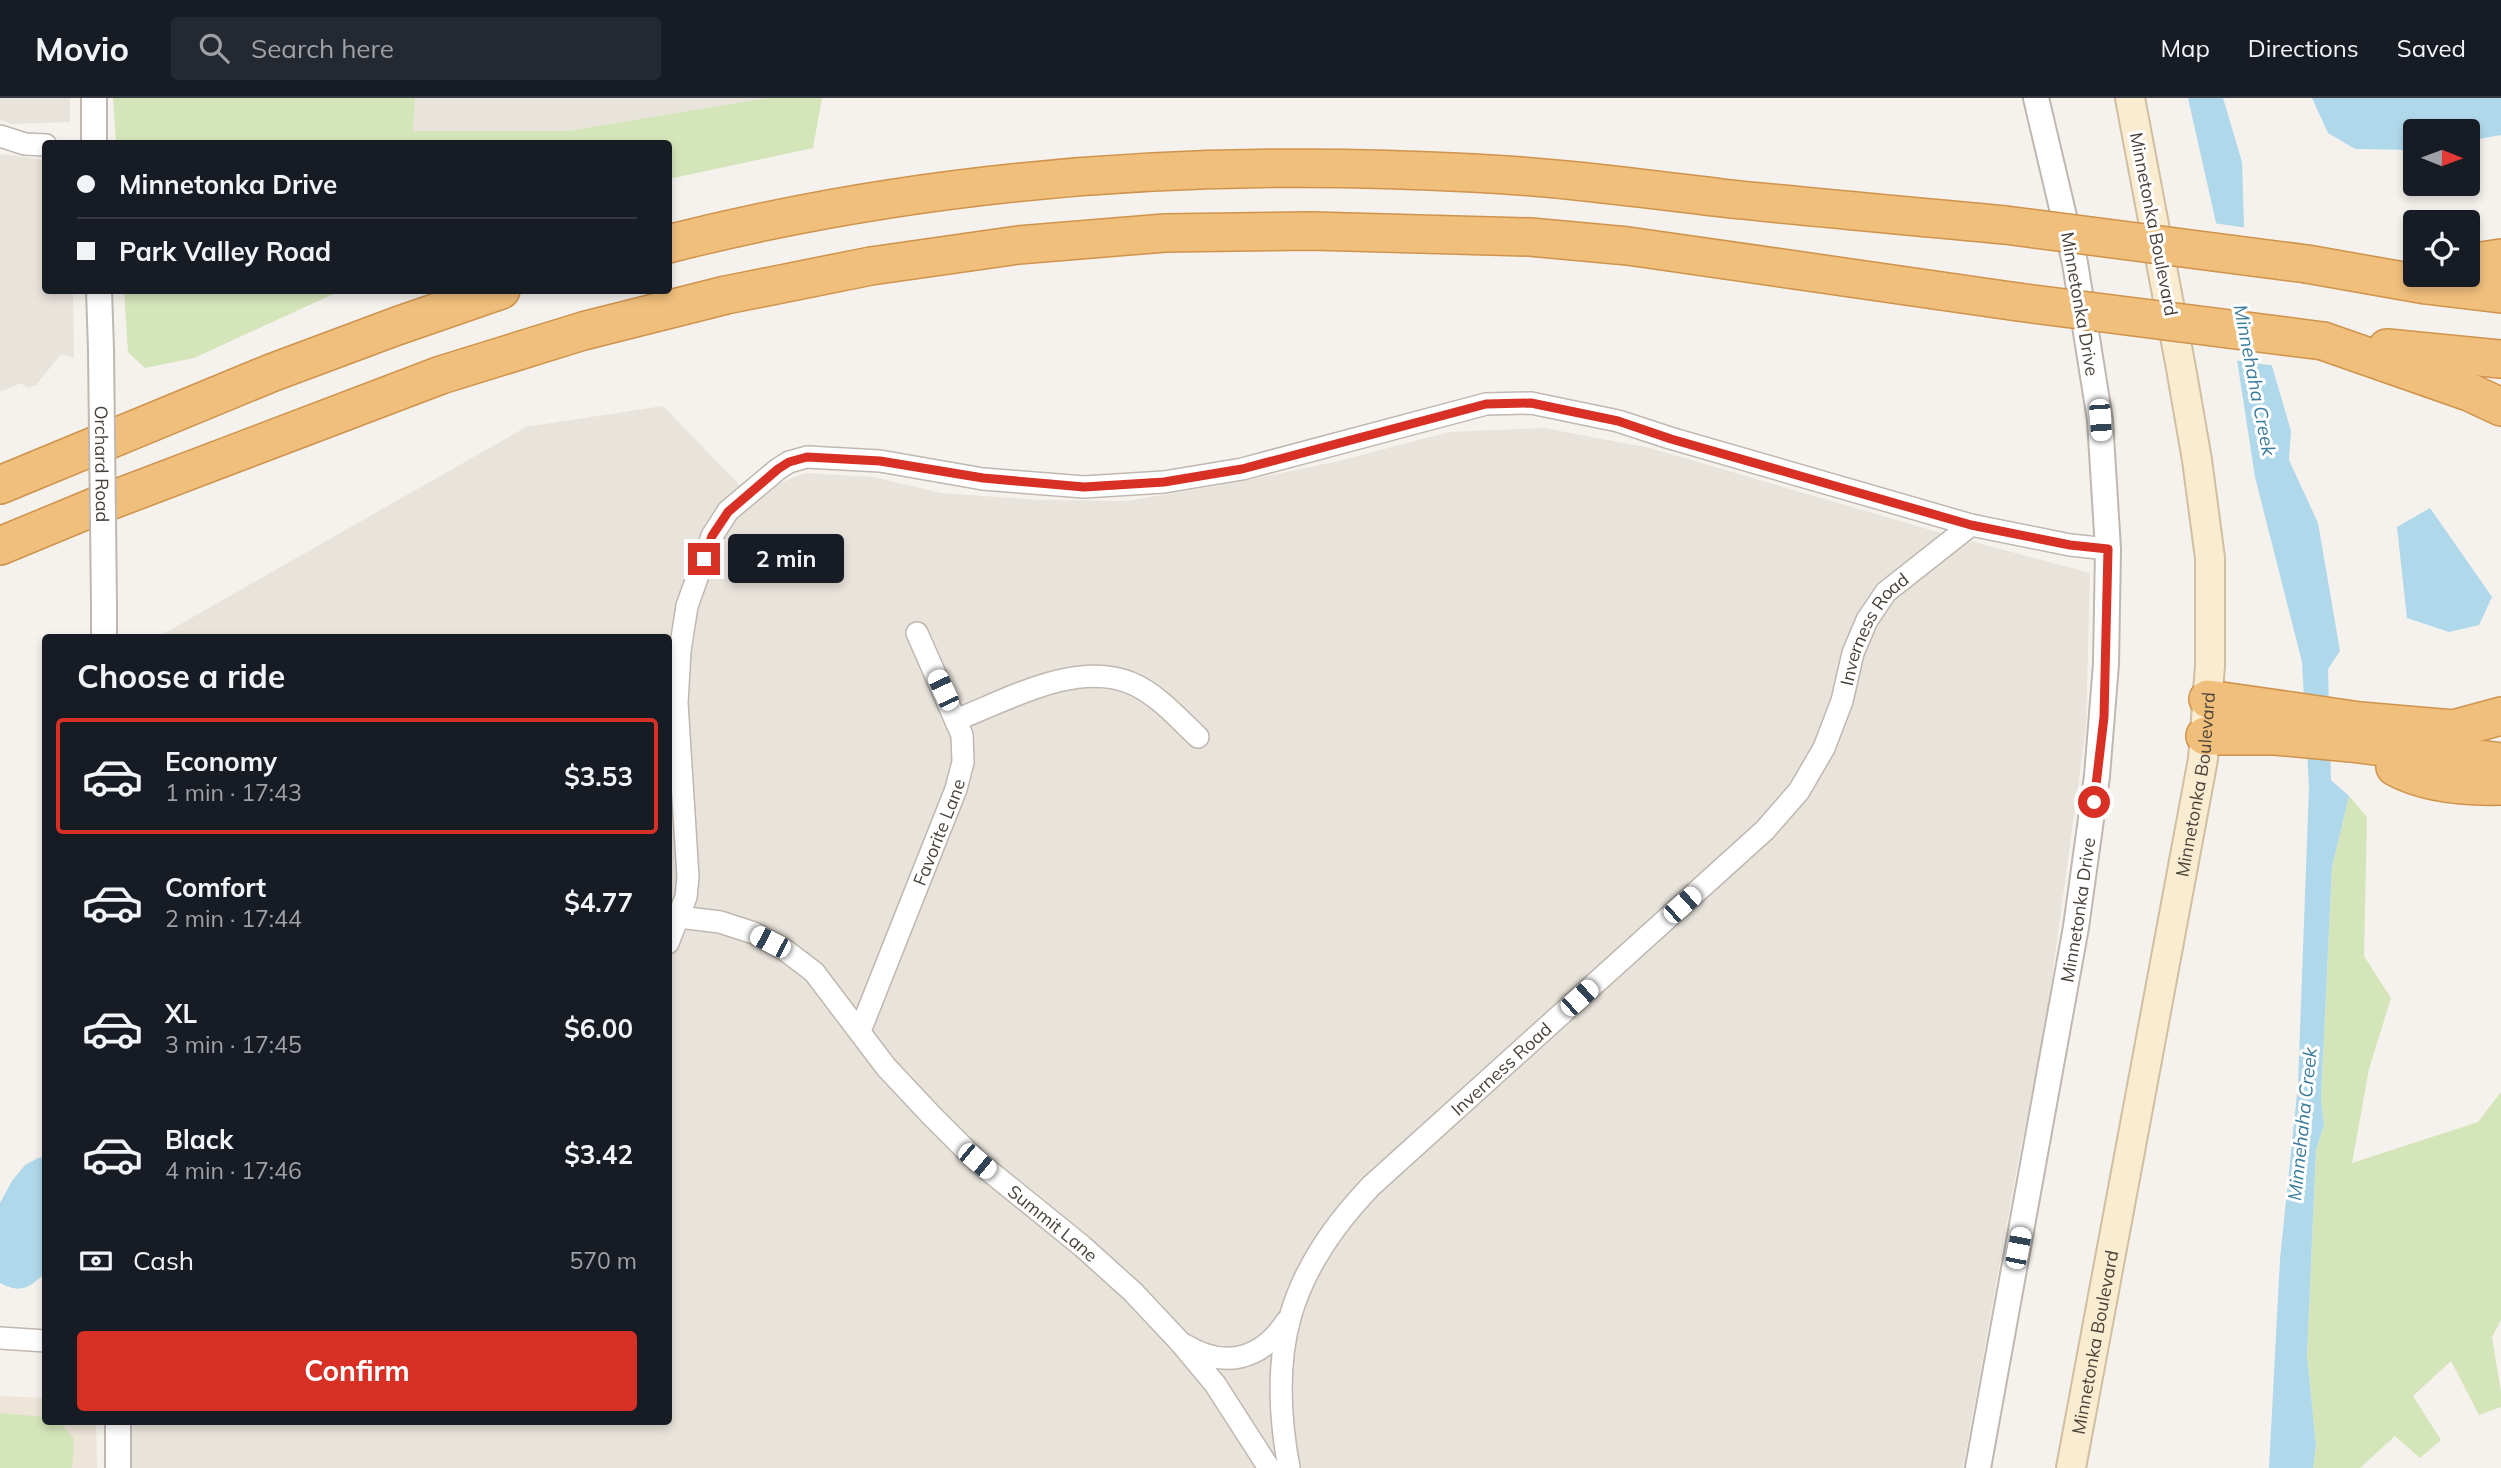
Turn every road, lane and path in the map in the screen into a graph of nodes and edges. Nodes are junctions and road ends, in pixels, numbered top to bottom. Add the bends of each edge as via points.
1 (94, 98) edge
2 (2036, 98) edge
3 (2130, 98) edge
4 (0, 136) edge
5 (94, 140) edge
6 (42, 145) edge
7 (672, 243) edge
8 (2501, 258) edge
9 (2480, 261) edge
10 (2403, 263) edge
11 (2307, 264) junction
12 (99, 294) edge
13 (489, 294) edge
14 (2501, 294) edge
15 (2323, 341) junction
16 (2501, 359) edge
17 (2501, 407) edge
18 (0, 485) edge
19 (1971, 525) junction
20 (0, 546) edge
21 (2108, 549) junction
22 (917, 633) dead end
23 (104, 634) edge
24 (2208, 699) junction
25 (2501, 716) edge
26 (956, 720) junction
27 (2205, 736) junction
28 (1198, 737) dead end
29 (2351, 743) junction
30 (2501, 762) edge
31 (2501, 786) edge
32 (679, 917) junction
33 (672, 934) edge
34 (860, 1031) junction
35 (1289, 1318) junction
36 (0, 1338) edge
37 (42, 1341) edge
38 (1180, 1342) junction
39 (118, 1425) edge
40 (118, 1468) edge
41 (1269, 1468) edge
42 (1289, 1468) edge
43 (1978, 1468) edge
44 (2071, 1468) edge

1 - 5 street
2 - 21 street, Minnetonka Drive via 2075,262 2090,349 2100,420
3 - 24 main road, Minnetonka Boulevard via 2184,381 2207,533 2212,609
4 - 6 street
7 - 11 highway, bridge via 787,217 990,184 1255,167 1355,168 1626,185 2005,225
8 - 9 highway
10 - 11 highway
11 - 14 highway
12 - 23 street, Orchard Road, bridge
13 - 18 highway via 271,373
15 - 16 highway
15 - 17 highway
15 - 20 highway, bridge via 1628,246 1518,237 1311,230 1165,233 1018,245 871,266 726,295 583,331 440,375
19 - 21 street
19 - 32 street via 1618,421 1531,403 1486,404 1242,469 1164,482 1084,487 957,475 880,461 807,457 789,462 728,512 712,536 687,606 677,703 688,877
19 - 35 street, Inverness Road via 1886,592 1867,620 1824,748 1799,791 1773,820 1371,1186 1320,1247
21 - 43 street, Minnetonka Drive via 2104,717 2091,828
22 - 26 street, Favorite Lane
24 - 25 highway via 2453,729
24 - 27 main road, Minnetonka Boulevard
26 - 28 street via 1059,681 1096,675 1132,683 1147,692
26 - 34 street, Favorite Lane via 962,734 963,762 956,789
27 - 29 highway
27 - 44 main road, Minnetonka Boulevard
29 - 30 highway
29 - 31 highway via 2407,774 2470,787
32 - 33 street
32 - 34 street, Summit Lane via 720,922 785,950 814,972
34 - 38 street, Summit Lane via 886,1068 977,1161 1082,1246
35 - 38 street via 1260,1350 1240,1357 1219,1359
35 - 42 street, Inverness Road via 1280,1387
36 - 37 street
38 - 41 street, Summit Lane via 1215,1384
39 - 40 street

